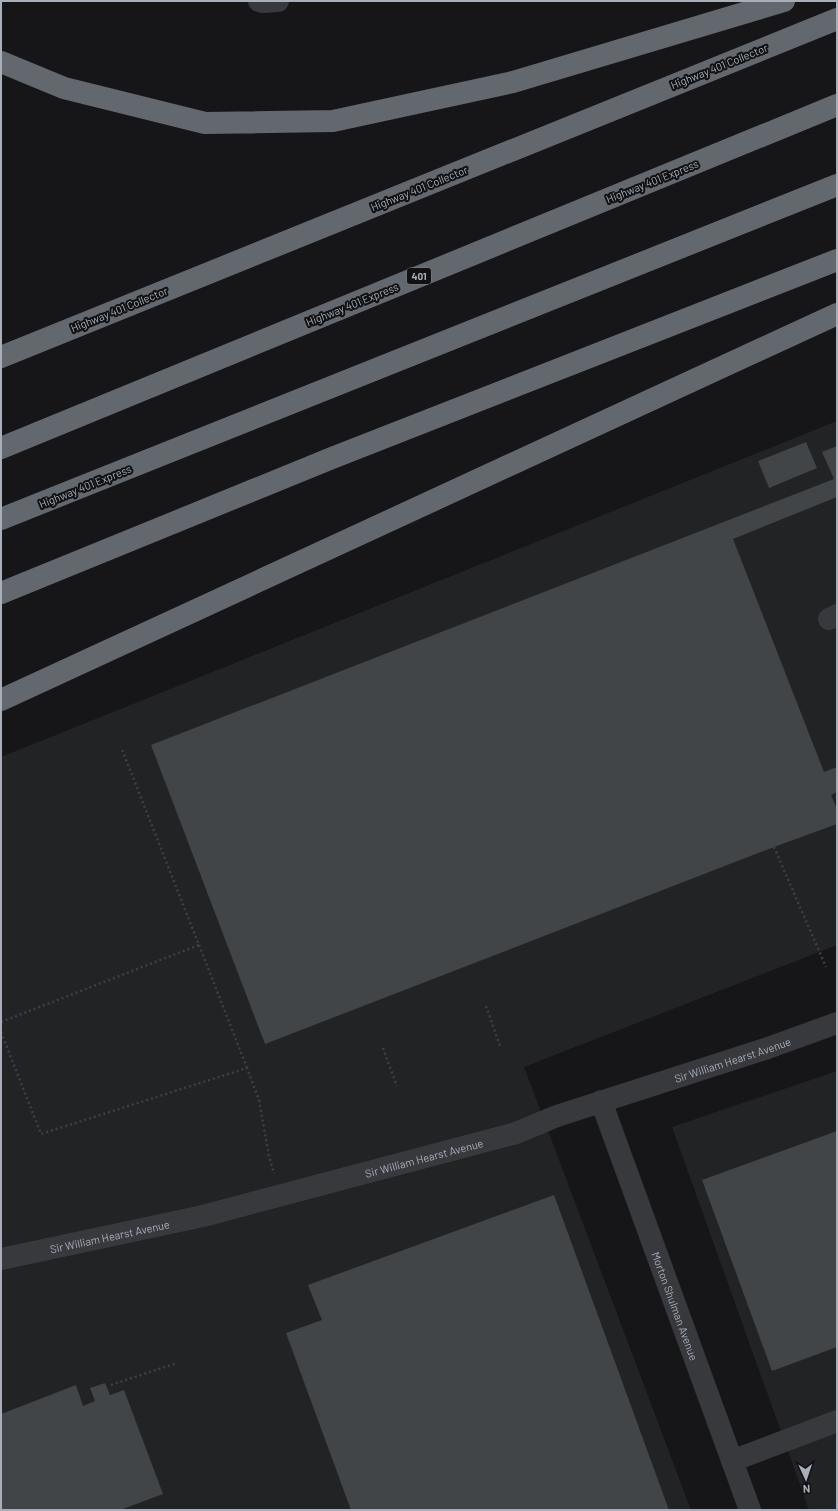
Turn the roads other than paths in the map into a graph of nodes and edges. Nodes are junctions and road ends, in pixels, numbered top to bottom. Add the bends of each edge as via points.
1 (259, 1) edge
2 (278, 1) edge
3 (784, 1) edge
4 (837, 19) edge
5 (1, 62) edge
6 (837, 105) edge
7 (837, 185) edge
8 (837, 260) edge
9 (837, 314) edge
10 (1, 357) edge
11 (1, 448) edge
12 (1, 520) edge
13 (1, 592) edge
14 (1, 700) edge
15 (837, 1023) edge
16 (601, 1101) junction
17 (1, 1259) edge
18 (837, 1422) edge
19 (732, 1461) junction
20 (750, 1510) edge

1 - 2 street
3 - 5 highway via 513,82 333,121 205,123 64,88
4 - 10 highway, Highway 401 Collector
6 - 11 highway, Highway 401 Express / 401
7 - 12 highway, Highway 401 Express
8 - 13 highway via 332,458
9 - 14 highway
15 - 16 street, Sir William Hearst Avenue via 768,1048
16 - 17 street, Sir William Hearst Avenue via 516,1133 203,1216
16 - 19 street, Morton Shulman Avenue
18 - 19 street
19 - 20 street, Morton Shulman Avenue

